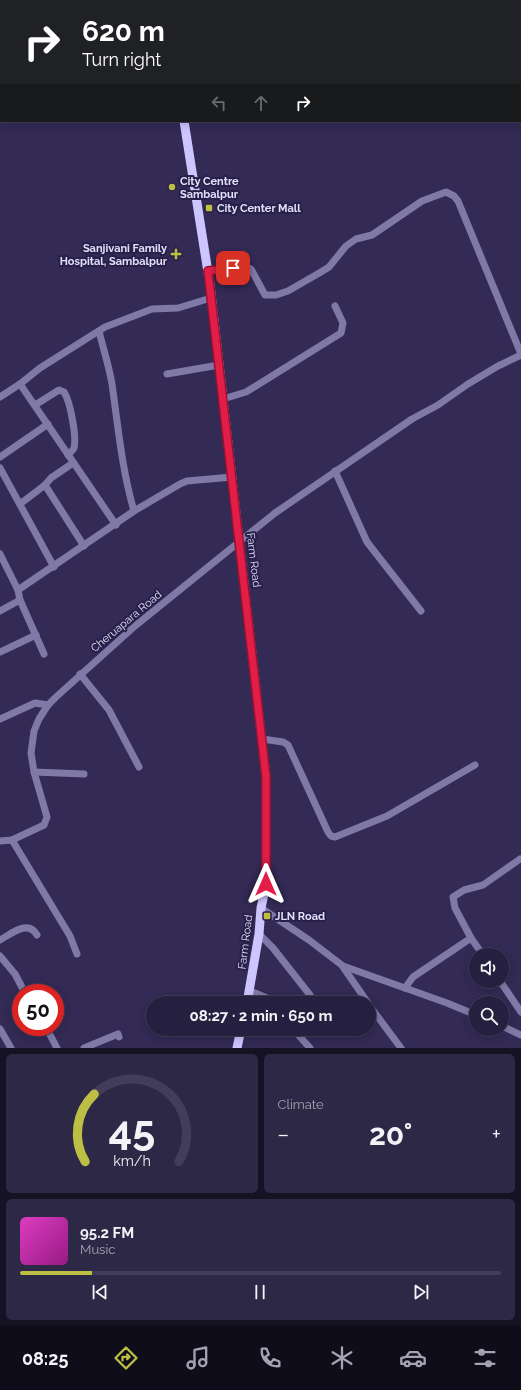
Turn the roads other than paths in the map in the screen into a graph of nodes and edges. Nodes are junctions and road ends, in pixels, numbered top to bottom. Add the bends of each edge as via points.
1 (184, 122) edge
2 (208, 271) junction
3 (211, 298) junction
4 (335, 306) dead end
5 (99, 331) junction
6 (521, 354) edge
7 (219, 365) junction
8 (167, 374) dead end
9 (20, 384) junction
10 (0, 397) edge
11 (223, 399) junction
12 (35, 405) junction
13 (48, 424) junction
14 (68, 455) junction
15 (0, 457) edge
16 (73, 463) junction
17 (0, 468) edge
18 (335, 471) junction
19 (232, 477) junction
20 (45, 485) junction
21 (20, 504) junction
22 (134, 511) junction
23 (116, 524) junction
24 (239, 541) junction
25 (84, 546) junction
26 (0, 554) edge
27 (3, 567) edge
28 (54, 567) junction
29 (18, 590) junction
30 (20, 600) junction
31 (421, 611) dead end
32 (0, 612) edge
33 (36, 635) junction
34 (0, 652) edge
35 (44, 654) dead end
36 (80, 674) junction
37 (48, 705) junction
38 (0, 719) edge
39 (262, 739) junction
40 (475, 765) dead end
41 (140, 767) dead end
42 (34, 772) junction
43 (84, 774) dead end
44 (0, 840) edge
45 (12, 840) junction
46 (520, 859) edge
47 (261, 908) junction
48 (259, 934) junction
49 (37, 935) dead end
50 (471, 938) junction
51 (0, 940) edge
52 (478, 948) edge
53 (77, 954) dead end
54 (0, 956) edge
55 (343, 966) junction
56 (20, 984) edge
57 (406, 988) junction
58 (505, 988) edge
59 (250, 992) junction
60 (310, 995) dead end
61 (249, 996) edge
62 (261, 996) edge
63 (363, 996) edge
64 (469, 1012) edge
65 (521, 1012) edge
66 (376, 1015) edge
67 (0, 1029) edge
68 (509, 1029) edge
69 (521, 1035) edge
70 (51, 1036) edge
71 (240, 1036) edge
72 (299, 1036) edge
73 (119, 1037) dead end
74 (11, 1048) edge
75 (57, 1048) edge
76 (84, 1048) edge
77 (237, 1048) edge
78 (310, 1048) edge
79 (401, 1048) edge

1 - 2 main road, Farm Road
2 - 3 main road, Farm Road
2 - 6 street via 246,267 251,269 265,295 282,293 329,267 346,246 356,239 379,231 422,201 446,192 454,196 458,202
3 - 5 street via 178,308 152,309
3 - 7 main road, Farm Road
4 - 11 street via 343,323 341,333 246,392
5 - 9 street via 40,368
5 - 22 street via 112,383
6 - 18 street, Cheruapara Road via 468,384
7 - 8 street
7 - 11 main road, Farm Road
9 - 10 street
9 - 12 street
11 - 19 main road, Farm Road
12 - 13 street
12 - 14 street via 59,390 64,392 75,438 74,448
13 - 14 street
13 - 15 street
14 - 16 street
16 - 20 street
16 - 23 street
17 - 21 street
18 - 24 street, Cheruapara Road
18 - 31 street via 367,542
19 - 22 street via 187,482
19 - 24 main road, Farm Road
20 - 21 street
20 - 25 street
21 - 28 street
22 - 23 street
23 - 25 street
24 - 36 street, Cheruapara Road
24 - 39 main road, Farm Road
25 - 28 street
26 - 27 street
27 - 29 street
28 - 29 street
29 - 30 street
30 - 32 street
30 - 33 street
33 - 34 street
33 - 35 street
36 - 37 street, Cheruapara Road
36 - 41 street via 109,710
37 - 38 street via 35,703
37 - 42 street, Cheruapara Road via 34,731 31,753
39 - 40 street via 288,744 328,832 335,837 387,816
39 - 47 main road, Farm Road via 266,777 266,884
42 - 43 street
42 - 45 street, Cheruapara Road via 47,817 44,825
44 - 45 street
45 - 53 street via 70,936
46 - 50 street via 484,885 464,890 453,897 455,908
47 - 48 main road, Farm Road
47 - 55 street
48 - 59 main road, Farm Road
48 - 60 street
49 - 51 street via 27,927
50 - 52 street
50 - 57 street via 413,977
54 - 56 street
55 - 57 street
55 - 63 street
57 - 64 street
58 - 65 street
59 - 61 main road, Farm Road
59 - 62 street
66 - 79 street
67 - 74 street
68 - 69 street
70 - 75 street
71 - 77 main road
72 - 78 street
73 - 76 street via 118,1034

